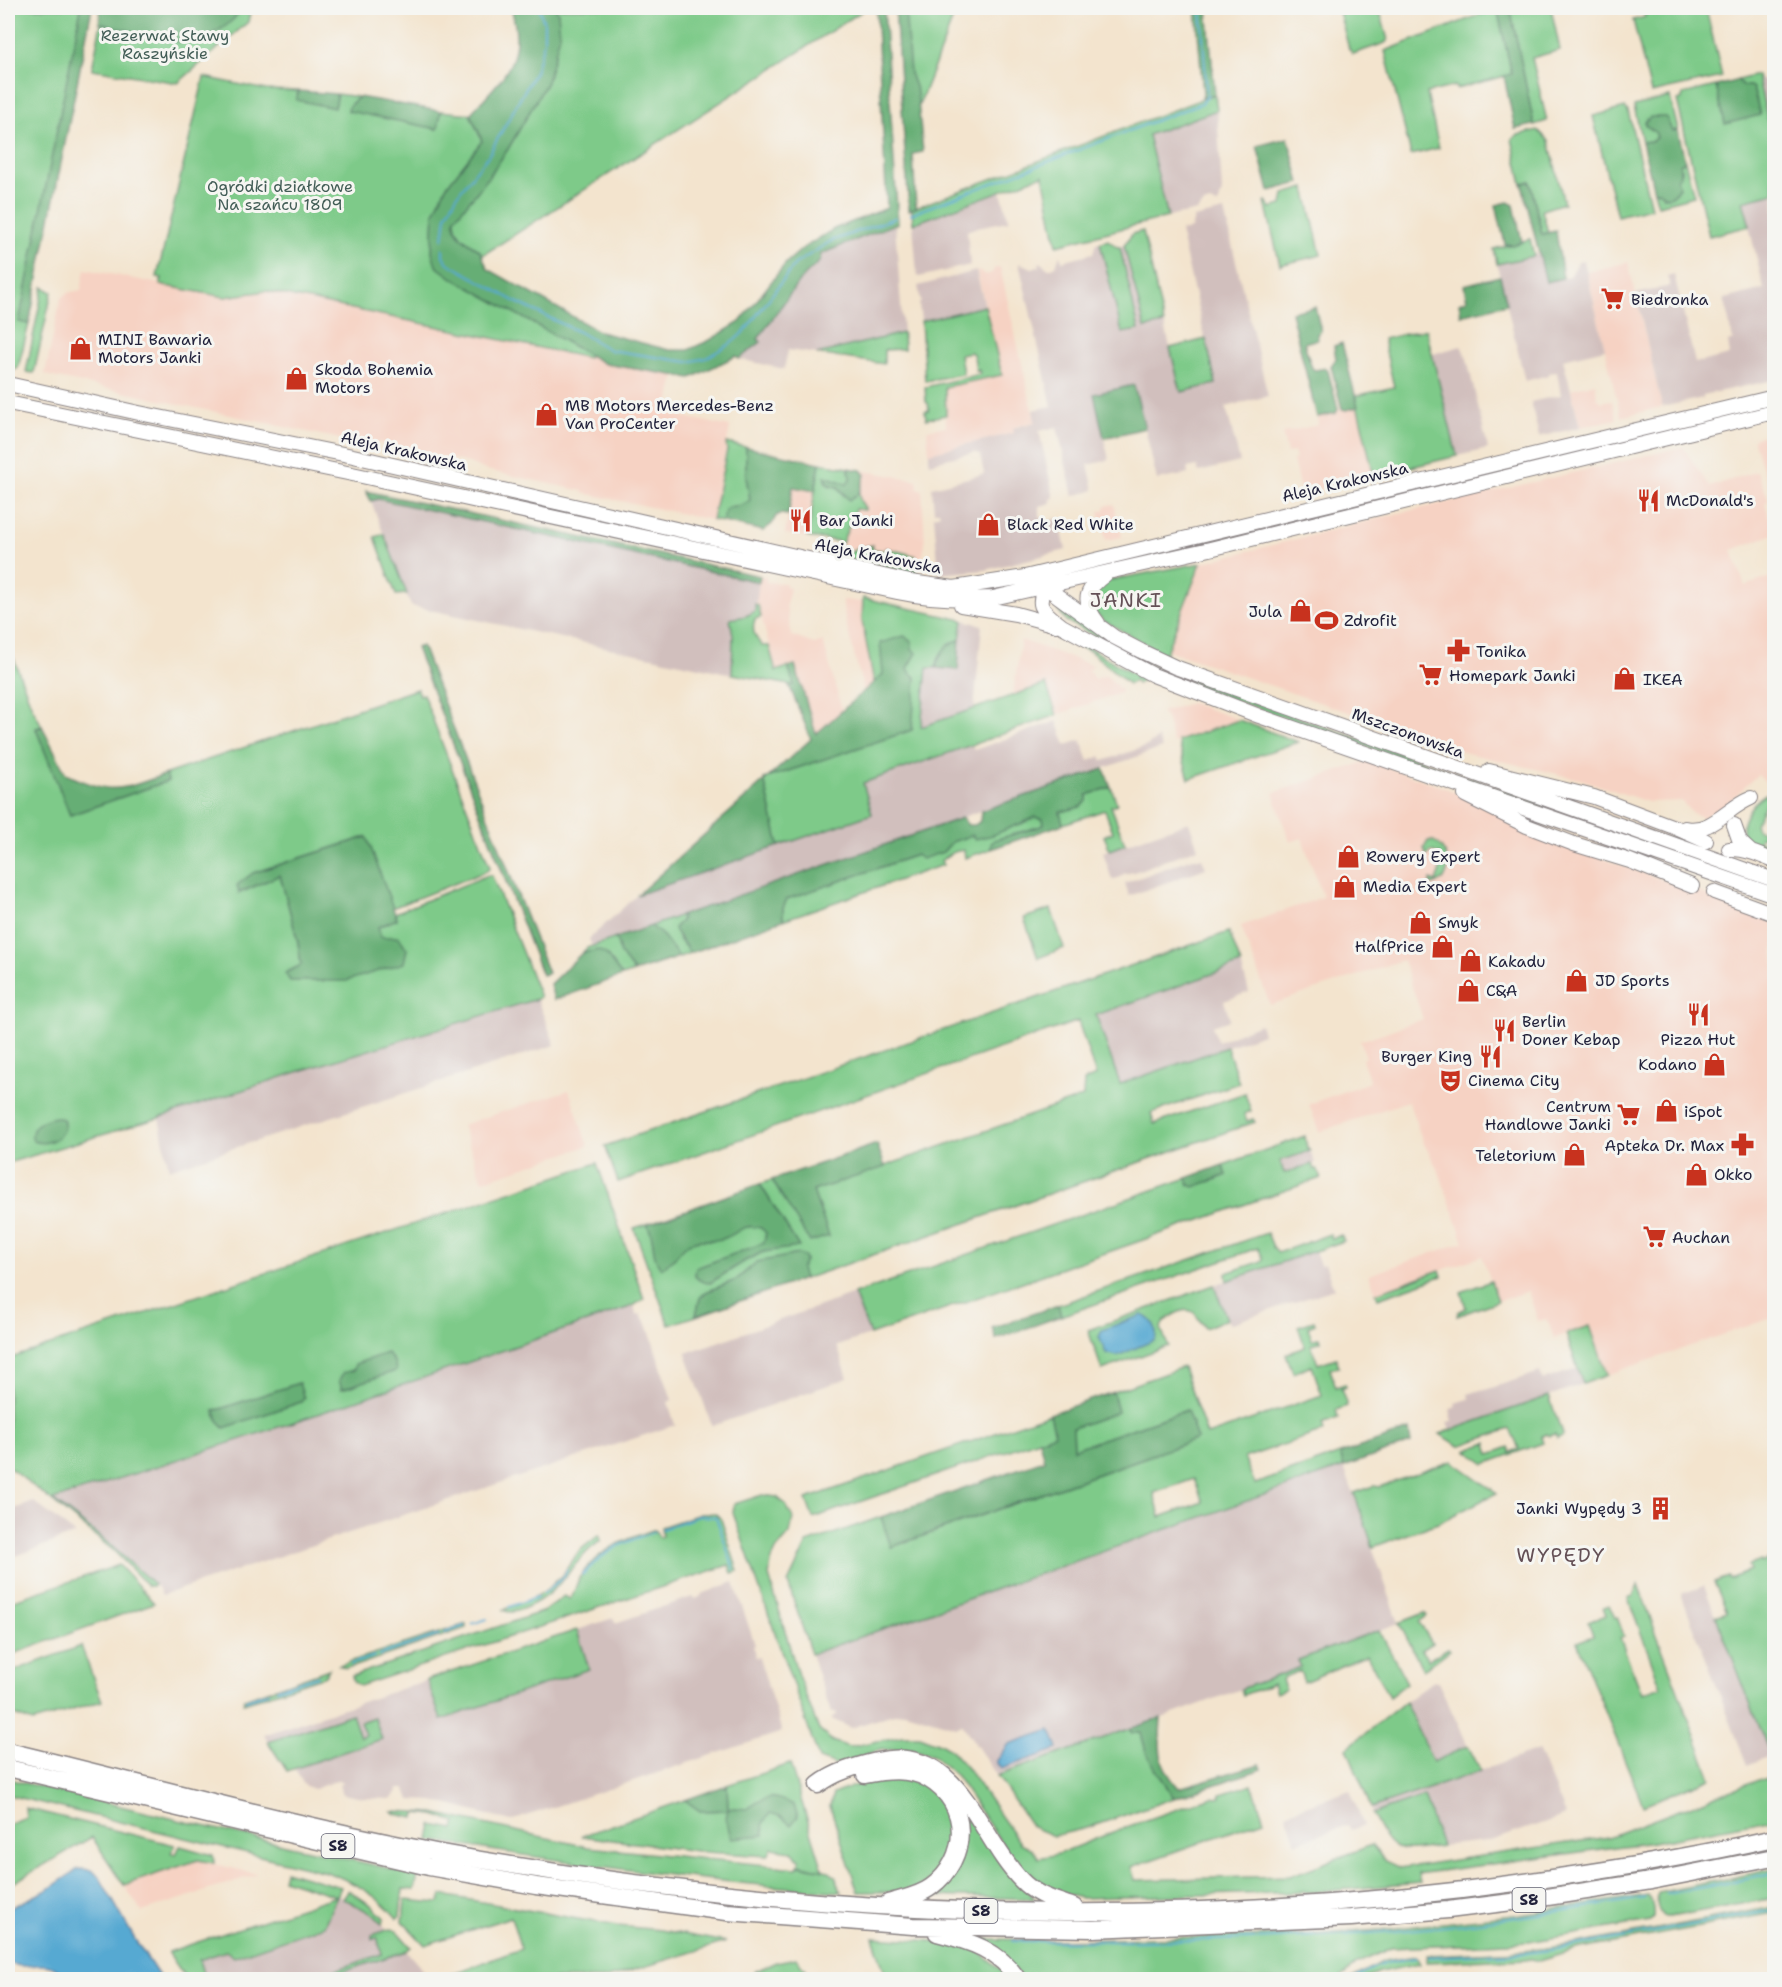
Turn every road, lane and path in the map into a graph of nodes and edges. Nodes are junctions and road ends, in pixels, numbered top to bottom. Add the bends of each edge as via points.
1 (8, 384) edge
2 (53, 394) junction
3 (1774, 397) edge
4 (8, 403) edge
5 (37, 409) junction
6 (1774, 412) edge
7 (1054, 570) junction
8 (1110, 572) junction
9 (1025, 577) junction
10 (1045, 586) junction
11 (933, 598) junction
12 (1062, 626) junction
13 (1101, 627) junction
14 (1419, 754) junction
15 (1417, 771) junction
16 (1751, 798) dead end
17 (1734, 825) dead end
18 (1674, 826) junction
19 (1706, 841) dead end
20 (1659, 847) junction
21 (1728, 849) dead end
22 (1751, 852) junction
23 (1774, 861) edge
24 (1765, 882) edge
25 (1692, 886) dead end
26 (1713, 892) dead end
27 (1774, 895) edge
28 (1774, 914) edge
29 (8, 1751) edge
30 (8, 1768) edge
31 (1774, 1838) edge
32 (1774, 1857) edge
33 (874, 1907) junction
34 (1089, 1912) junction
35 (913, 1926) junction
36 (1018, 1980) edge

1 - 2 main road, Aleja Krakowska
2 - 5 main road via 41,397
2 - 9 main road, Aleja Krakowska via 353,456 910,582 954,588
3 - 7 main road, Aleja Krakowska
4 - 5 main road, Aleja Krakowska
5 - 11 main road, Aleja Krakowska
6 - 8 main road, Aleja Krakowska
7 - 9 main road, Aleja Krakowska
7 - 10 main road
8 - 10 main road, Aleja Krakowska
8 - 13 main road via 1093,583 1088,596 1091,615
9 - 10 main road, Mszczonowska
10 - 11 main road, Aleja Krakowska via 993,598
10 - 12 main road via 1040,596 1042,607
10 - 13 main road, Mszczonowska
11 - 12 main road
12 - 15 main road, Mszczonowska via 1153,675
13 - 14 main road, Mszczonowska via 1175,667
14 - 18 main road via 1594,797
14 - 20 main road, Mszczonowska
15 - 20 main road, Mszczonowska
15 - 25 main road via 1527,826
16 - 18 main road via 1703,828
17 - 22 main road via 1740,842
18 - 19 main road
20 - 24 main road, Mszczonowska
21 - 22 main road
22 - 23 main road
24 - 27 main road, Mszczonowska
26 - 28 main road
29 - 33 highway, S8 via 432,1851 633,1883
30 - 35 highway, S8 via 429,1867 536,1886 727,1912
31 - 34 highway, S8 via 1594,1872 1428,1894 1291,1905
32 - 35 highway, S8 via 1528,1900 1351,1918 1094,1929
33 - 34 highway, S8
33 - 34 highway via 929,1889 944,1876 955,1861 960,1843 959,1821 952,1805 927,1778 907,1772 885,1771 830,1786 818,1785 858,1766 907,1758 925,1763 959,1790 1021,1880 1050,1900
35 - 36 highway via 980,1946 1005,1962

